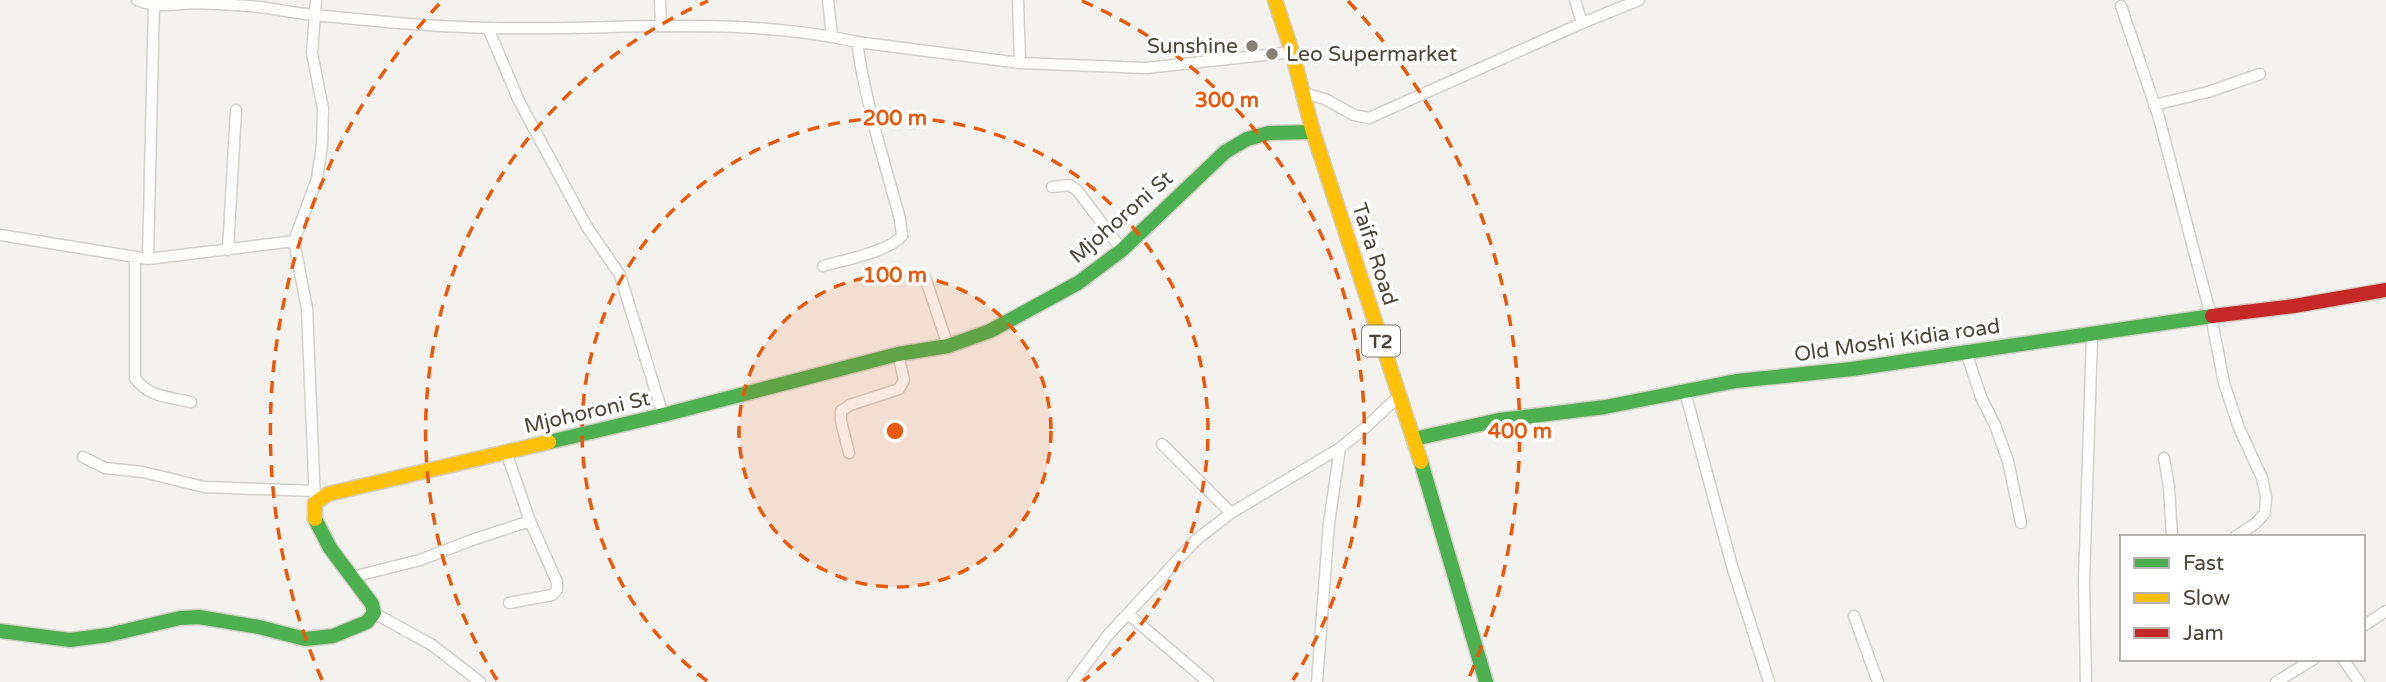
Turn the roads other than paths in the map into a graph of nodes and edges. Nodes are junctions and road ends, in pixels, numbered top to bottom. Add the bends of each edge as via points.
1 (137, 0) edge
2 (316, 0) edge
3 (660, 0) edge
4 (828, 0) edge
5 (1018, 0) edge
6 (1275, 0) edge
7 (1575, 0) edge
8 (1639, 0) edge
9 (155, 4) junction
10 (2121, 6) dead end
11 (314, 15) junction
12 (1582, 23) junction
13 (662, 26) junction
14 (488, 28) junction
15 (832, 36) junction
16 (857, 42) junction
17 (1292, 52) junction
18 (1020, 63) junction
19 (2260, 74) dead end
20 (1303, 93) junction
21 (2154, 105) junction
22 (236, 110) dead end
23 (1313, 132) junction
24 (1052, 187) dead end
25 (0, 234) edge
26 (294, 241) junction
27 (228, 250) junction
28 (1122, 250) junction
29 (135, 258) junction
30 (148, 259) junction
31 (823, 266) dead end
32 (925, 277) dead end
33 (2386, 290) edge
34 (2211, 316) junction
35 (2092, 335) junction
36 (948, 346) junction
37 (1966, 352) junction
38 (898, 354) junction
39 (1685, 392) junction
40 (1399, 396) junction
41 (191, 402) dead end
42 (663, 415) junction
43 (1414, 439) junction
44 (1161, 444) dead end
45 (1340, 448) junction
46 (506, 453) junction
47 (849, 453) dead end
48 (83, 457) dead end
49 (2164, 458) dead end
50 (315, 497) junction
51 (1231, 513) junction
52 (530, 521) junction
53 (2021, 523) dead end
54 (2172, 535) edge
55 (2238, 535) edge
56 (352, 578) junction
57 (509, 603) dead end
58 (2386, 611) edge
59 (374, 612) junction
60 (1128, 614) junction
61 (1854, 616) dead end
62 (2365, 625) edge
63 (0, 631) edge
64 (2311, 661) edge
65 (2344, 661) edge
66 (480, 682) edge
67 (1073, 682) edge
68 (1208, 682) edge
69 (1317, 682) edge
70 (1486, 682) edge
71 (1769, 682) edge
72 (1878, 682) edge
73 (2086, 682) edge
74 (2276, 682) edge
75 (2359, 682) edge

1 - 9 street
2 - 11 street
3 - 13 street
4 - 15 street
5 - 18 street
6 - 17 main road, Taifa Road / T2
7 - 12 street
8 - 12 street
9 - 11 street via 261,7
9 - 30 street
10 - 21 street
11 - 14 street
11 - 26 street via 312,53 323,109 322,145 317,179
12 - 20 street via 1369,118
13 - 14 street
13 - 15 street
14 - 42 street via 519,101 587,227 620,275
15 - 16 street
16 - 18 street
16 - 31 street via 863,87 902,236 877,250
17 - 18 street via 1146,68
17 - 20 main road, Taifa Road / T2
19 - 21 street
20 - 23 main road, Taifa Road / T2
21 - 34 street
22 - 27 street
23 - 28 main road, Mjohoroni St via 1269,133 1224,152
23 - 40 main road, Taifa Road / T2
24 - 28 street via 1077,190
25 - 29 street
26 - 27 street
26 - 50 street via 307,309
27 - 30 street
28 - 36 main road, Mjohoroni St via 1030,311
29 - 30 street
29 - 41 street via 135,378 154,395
32 - 36 street
33 - 34 main road, Old Moshi Kidia road
34 - 35 main road, Old Moshi Kidia road
34 - 55 street via 2224,383 2266,497 2265,513
35 - 37 main road, Old Moshi Kidia road
35 - 73 street via 2084,582
36 - 38 main road, Mjohoroni St
37 - 39 main road, Old Moshi Kidia road
37 - 53 street via 2008,461
38 - 42 main road, Mjohoroni St
38 - 47 street via 904,380 899,389 841,411
39 - 43 main road, Old Moshi Kidia road
39 - 71 street
40 - 43 main road, Taifa Road / T2
40 - 45 street
42 - 46 main road, Mjohoroni St
43 - 70 main road, Taifa Road / T2
44 - 51 street
45 - 51 street
45 - 69 street via 1329,523
46 - 50 main road, Mjohoroni St
46 - 52 street
48 - 50 street via 105,468 204,487
49 - 54 street
50 - 56 main road via 313,516
51 - 60 street via 1196,540
52 - 56 street via 420,560
52 - 57 street via 557,582 556,590 552,595
56 - 59 main road
58 - 62 street
59 - 63 main road via 367,622 333,636 305,639 199,617 71,640
59 - 66 street via 432,645
60 - 67 street
60 - 68 street
61 - 72 street
64 - 74 street
65 - 75 street

